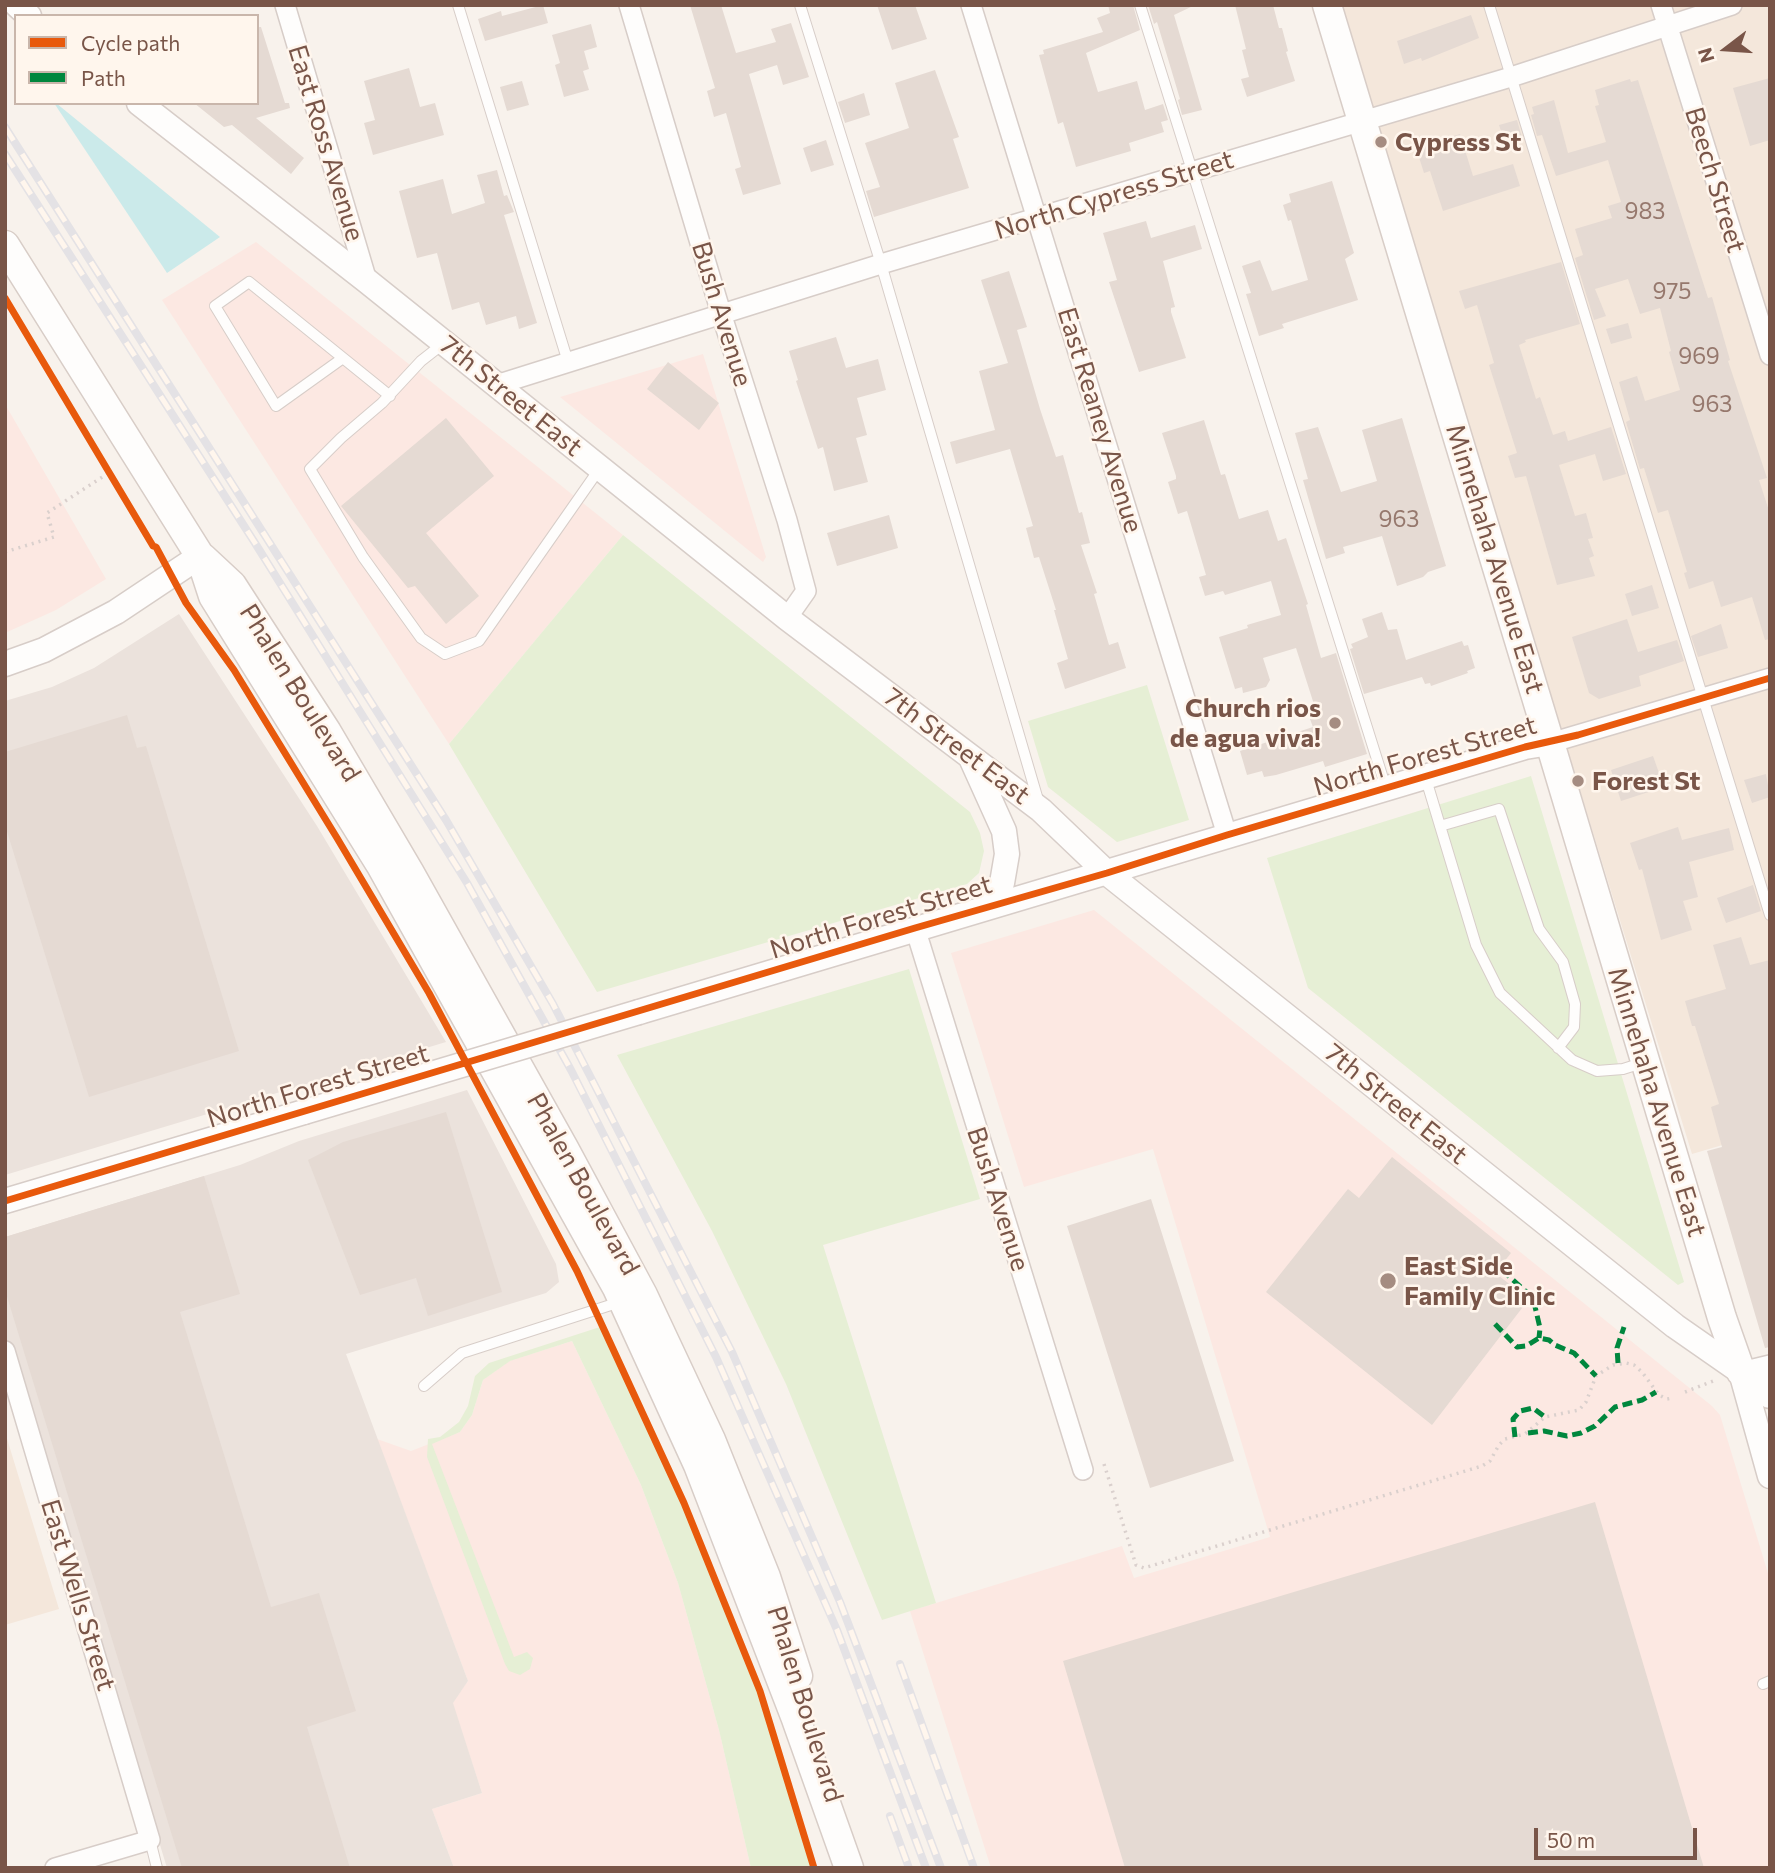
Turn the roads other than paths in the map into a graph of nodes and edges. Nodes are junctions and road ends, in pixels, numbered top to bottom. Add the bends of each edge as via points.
1 (285, 5) edge
2 (458, 5) edge
3 (629, 5) edge
4 (800, 5) edge
5 (971, 5) edge
6 (1140, 5) edge
7 (1327, 5) edge
8 (1489, 5) edge
9 (1661, 5) edge
10 (1732, 5) edge
11 (1668, 26) junction
12 (1511, 77) junction
13 (142, 105) edge
14 (1362, 122) junction
15 (1192, 172) junction
16 (1037, 218) junction
17 (5, 245) edge
18 (881, 264) junction
19 (367, 281) junction
20 (721, 313) junction
21 (444, 343) junction
22 (1770, 355) edge
23 (343, 358) junction
24 (568, 362) junction
25 (496, 386) junction
26 (390, 396) junction
27 (601, 467) junction
28 (201, 556) junction
29 (788, 618) junction
30 (5, 664) edge
31 (1770, 678) edge
32 (1703, 699) junction
33 (1550, 743) junction
34 (969, 754) junction
35 (1425, 776) junction
36 (1386, 788) junction
37 (1041, 810) junction
38 (1440, 826) junction
39 (1227, 835) junction
40 (1107, 873) junction
41 (981, 909) junction
42 (1770, 915) edge
43 (915, 928) junction
44 (1558, 1048) junction
45 (1646, 1062) junction
46 (5, 1201) edge
47 (633, 1298) junction
48 (5, 1351) edge
49 (1770, 1365) edge
50 (1741, 1372) junction
51 (424, 1386) dead end
52 (1770, 1394) edge
53 (1083, 1470) dead end
54 (1770, 1476) edge
55 (150, 1840) junction
56 (55, 1868) edge
57 (157, 1868) edge
58 (850, 1868) edge

1 - 19 street, East Ross Avenue
2 - 24 lane
3 - 20 street, Bush Avenue
4 - 18 lane
5 - 16 street, East Reaney Avenue
6 - 15 lane
7 - 14 main road, Minnehaha Avenue East
8 - 12 lane
9 - 11 street, Beech Street
10 - 11 street, North Cypress Street
11 - 12 street, North Cypress Street
11 - 22 street, Beech Street
12 - 14 street, North Cypress Street
12 - 32 lane
13 - 19 street, 7th Street East
14 - 15 street, North Cypress Street
14 - 33 main road, Minnehaha Avenue East
15 - 16 street, North Cypress Street
15 - 36 lane
16 - 18 street, North Cypress Street
16 - 39 street, East Reaney Avenue
17 - 28 main road, Phalen Boulevard
18 - 20 street, North Cypress Street
18 - 37 lane
19 - 21 street, 7th Street East
20 - 24 street, North Cypress Street
20 - 29 street, Bush Avenue via 806,591
21 - 25 street, 7th Street East
21 - 26 lane
23 - 23 lane via 249,282 215,306 276,406
23 - 26 lane
24 - 25 street, North Cypress Street
25 - 27 street, 7th Street East
26 - 27 lane via 310,469 421,638 445,654 479,640
27 - 29 street, 7th Street East
28 - 30 street via 116,612 44,650
28 - 47 main road, Phalen Boulevard via 213,596 380,864
29 - 34 street, 7th Street East
31 - 32 street, North Forest Street
32 - 33 street, North Forest Street
32 - 42 lane
33 - 35 street, North Forest Street
33 - 45 main road, Minnehaha Avenue East
34 - 37 street, 7th Street East
34 - 41 street via 1004,831 1007,854 1002,883
35 - 36 street, North Forest Street
35 - 38 lane
36 - 39 street, North Forest Street
37 - 40 street, 7th Street East
38 - 44 lane via 1476,945 1500,993
38 - 44 lane via 1499,809 1539,929 1563,962 1575,1004 1574,1027
39 - 40 street, North Forest Street
40 - 41 street, North Forest Street
40 - 50 street, 7th Street East via 1675,1326
41 - 43 street, North Forest Street
43 - 46 street, North Forest Street, bridge
43 - 53 street, Bush Avenue
44 - 45 lane via 1597,1071
45 - 50 main road, Minnehaha Avenue East
47 - 51 lane via 462,1353
47 - 58 main road, Phalen Boulevard
48 - 55 street, East Wells Street
49 - 50 street
50 - 52 main road, 7th Street East
50 - 54 street, Minnehaha Avenue East
55 - 56 street
55 - 57 lane

